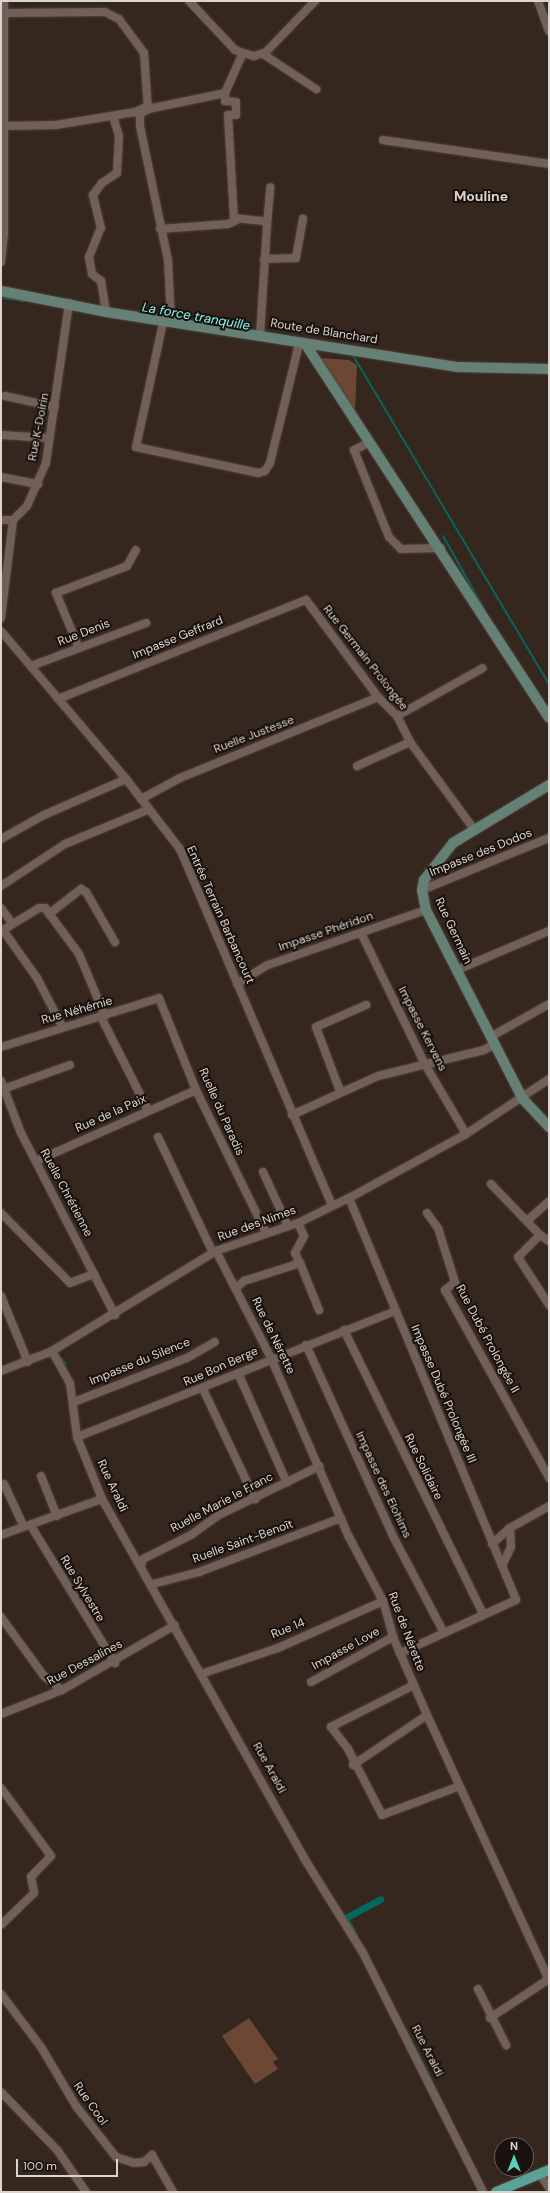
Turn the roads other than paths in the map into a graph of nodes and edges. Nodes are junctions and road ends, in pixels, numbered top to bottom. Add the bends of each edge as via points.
1 (4, 1) edge
2 (189, 1) edge
3 (315, 1) edge
4 (538, 1) edge
5 (4, 13) junction
6 (549, 31) edge
7 (263, 54) junction
8 (242, 55) junction
9 (316, 89) dead end
10 (225, 93) junction
11 (148, 108) junction
12 (113, 116) junction
13 (3, 126) junction
14 (383, 140) dead end
15 (549, 164) edge
16 (270, 187) dead end
17 (303, 219) dead end
18 (237, 220) junction
19 (267, 225) junction
20 (160, 229) junction
21 (264, 260) junction
22 (1, 262) edge
23 (1, 291) edge
24 (69, 303) junction
25 (106, 312) junction
26 (167, 319) junction
27 (260, 335) junction
28 (302, 344) junction
29 (549, 369) edge
30 (5, 396) dead end
31 (55, 407) junction
32 (1, 435) edge
33 (49, 438) junction
34 (370, 442) junction
35 (1, 477) edge
36 (38, 484) junction
37 (1, 520) edge
38 (13, 520) junction
39 (441, 548) junction
40 (136, 550) dead end
41 (306, 600) joint
42 (1, 618) edge
43 (146, 623) dead end
44 (1, 631) edge
45 (4, 641) edge
46 (79, 648) junction
47 (31, 666) junction
48 (483, 668) dead end
49 (378, 697) junction
50 (58, 699) junction
51 (397, 716) junction
52 (549, 718) edge
53 (410, 742) junction
54 (357, 766) dead end
55 (126, 779) junction
56 (549, 785) edge
57 (141, 799) junction
58 (147, 810) junction
59 (474, 829) junction
60 (549, 838) edge
61 (1, 839) edge
62 (1, 886) edge
63 (422, 890) junction
64 (1, 908) edge
65 (426, 910) junction
66 (49, 914) junction
67 (12, 922) junction
68 (2, 931) edge
69 (549, 931) edge
70 (361, 933) junction
71 (115, 942) dead end
72 (457, 970) junction
73 (237, 984) junction
74 (159, 998) joint
75 (549, 1004) edge
76 (366, 1005) dead end
77 (103, 1017) junction
78 (62, 1026) junction
79 (493, 1040) junction
80 (1, 1047) edge
81 (70, 1065) dead end
82 (426, 1066) junction
83 (549, 1078) edge
84 (3, 1085) edge
85 (196, 1090) junction
86 (340, 1091) junction
87 (522, 1098) junction
88 (148, 1110) junction
89 (292, 1116) junction
90 (549, 1127) edge
91 (466, 1134) junction
92 (158, 1137) dead end
93 (36, 1162) junction
94 (262, 1172) dead end
95 (491, 1184) dead end
96 (349, 1198) junction
97 (549, 1201) edge
98 (332, 1206) junction
99 (1, 1213) edge
100 (427, 1213) dead end
101 (527, 1221) junction
102 (298, 1223) junction
103 (288, 1226) junction
104 (266, 1233) junction
105 (540, 1235) junction
106 (549, 1241) edge
107 (215, 1252) junction
108 (300, 1263) junction
109 (94, 1274) junction
110 (236, 1288) junction
111 (1, 1296) edge
112 (549, 1305) edge
113 (319, 1310) dead end
114 (394, 1311) junction
115 (115, 1315) junction
116 (344, 1330) junction
117 (215, 1342) dead end
118 (306, 1346) junction
119 (52, 1351) junction
120 (271, 1358) junction
121 (28, 1362) junction
122 (1, 1371) edge
123 (238, 1373) junction
124 (203, 1389) junction
125 (74, 1402) junction
126 (77, 1436) junction
127 (320, 1466) junction
128 (41, 1476) dead end
129 (549, 1478) edge
130 (287, 1483) junction
131 (4, 1484) dead end
132 (102, 1499) junction
133 (256, 1499) junction
134 (549, 1506) edge
135 (57, 1516) junction
136 (341, 1518) junction
137 (27, 1527) junction
138 (510, 1528) junction
139 (1, 1535) edge
140 (492, 1544) junction
141 (141, 1566) junction
142 (502, 1566) junction
143 (153, 1584) junction
144 (383, 1601) junction
145 (483, 1614) junction
146 (1, 1617) edge
147 (175, 1625) junction
148 (444, 1633) junction
149 (393, 1636) junction
150 (400, 1652) junction
151 (114, 1663) junction
152 (201, 1674) junction
153 (311, 1682) dead end
154 (414, 1685) junction
155 (62, 1690) junction
156 (1, 1714) edge
157 (426, 1715) junction
158 (353, 1765) junction
159 (460, 1786) junction
160 (1, 1788) edge
161 (2, 1924) dead end
162 (549, 1979) edge
163 (478, 1990) dead end
164 (1, 1994) edge
165 (490, 2018) junction
166 (506, 2045) dead end
167 (1, 2092) edge
168 (544, 2172) edge
169 (549, 2188) edge
170 (86, 2192) edge
171 (173, 2192) edge
172 (483, 2192) edge
173 (496, 2192) edge

1 - 5 street
2 - 8 street
3 - 7 street
4 - 6 street
5 - 11 street via 105,12 114,16 146,59
5 - 13 street
7 - 8 street
7 - 9 street
8 - 10 street
10 - 11 street
10 - 18 street via 225,101 236,102 236,115 228,115
11 - 12 street
11 - 20 street via 140,114 140,126
12 - 13 street via 56,125
12 - 25 street via 119,136 117,173 102,183 93,195 101,228 89,257 92,274 101,281
13 - 22 street via 4,235
14 - 15 street
16 - 19 street
17 - 21 street via 296,258
18 - 19 street via 264,221
18 - 20 street via 228,224
19 - 21 street
20 - 26 street via 170,273
21 - 27 street
23 - 24 street, Route de Blanchard
24 - 25 street, Route de Blanchard
24 - 31 street, Rue K-Doirin
25 - 26 street, Route de Blanchard
26 - 27 street, Route de Blanchard
26 - 28 street via 136,447 258,473 265,471 270,463
27 - 28 street, Route de Blanchard
28 - 29 street, Route de Blanchard via 457,367
28 - 34 street
30 - 31 street
31 - 33 street, Rue K-Doirin
32 - 33 street
33 - 36 street, Rue K-Doirin
34 - 39 street
34 - 39 street via 354,450 389,537 401,549
35 - 36 street
36 - 38 street, Rue K-Doirin via 27,506
37 - 38 street
38 - 42 street
39 - 52 street
40 - 46 street via 127,566 56,593
41 - 49 street, Rue Germain Prolongée
41 - 50 street, Impasse Geffrard
43 - 46 street, Rue Denis
44 - 45 street, Entrée Terrain Barbancourt
45 - 47 street, Entrée Terrain Barbancourt
46 - 47 street, Rue Denis
47 - 50 street, Entrée Terrain Barbancourt
48 - 51 street
49 - 51 street, Rue Germain Prolongée
49 - 57 street, Ruelle Justesse via 201,769
50 - 55 street, Entrée Terrain Barbancourt
51 - 53 street, Rue Germain Prolongée
53 - 54 street
53 - 59 street, Rue Germain Prolongée
55 - 57 street, Entrée Terrain Barbancourt
55 - 61 street via 44,815
56 - 59 street, Rue Germain
57 - 58 street, Entrée Terrain Barbancourt
58 - 62 street via 65,844
58 - 73 street, Entrée Terrain Barbancourt via 180,850
59 - 63 street, Rue Germain via 453,844 437,862
60 - 63 street, Impasse des Dodos
63 - 65 street, Rue Germain
64 - 67 street
65 - 70 street, Impasse Phéridon
65 - 72 street, Rue Germain
66 - 67 street via 45,908 38,908
66 - 71 street via 81,889 86,892
66 - 77 street via 79,954
67 - 68 street
68 - 78 street via 26,960
69 - 72 street
70 - 73 street, Impasse Phéridon via 268,965
70 - 82 street, Impasse Kervens
72 - 79 street, Rue Germain
73 - 89 street, Entrée Terrain Barbancourt
74 - 77 street, Rue Néhémie
74 - 85 street, Ruelle du Paradis
75 - 79 street
76 - 86 street via 316,1027
77 - 78 street, Rue Néhémie
77 - 88 street
78 - 80 street, Rue Néhémie
79 - 82 street
79 - 87 street, Rue Germain
81 - 84 street
82 - 86 street via 378,1076
82 - 91 street, Impasse Kervens
83 - 87 street, Rue des Nimes
84 - 93 street, Ruelle Chrétienne via 21,1133
85 - 88 street, Rue de la Paix
85 - 104 street, Ruelle du Paradis
86 - 89 street
87 - 90 street, Rue Germain
87 - 91 street, Rue des Nimes
88 - 93 street, Rue de la Paix
89 - 98 street, Entrée Terrain Barbancourt
91 - 96 street, Rue des Nimes
92 - 107 street, Rue de Nérette
93 - 109 street, Ruelle Chrétienne
94 - 103 street
95 - 101 street
96 - 98 street, Rue des Nimes
96 - 114 street, Impasse Dubé Prolongée III
97 - 101 street
98 - 102 street, Rue des Nimes
99 - 109 street via 70,1284
100 - 129 street, Rue Dubé Prolongée II via 438,1228 455,1282 445,1290
101 - 105 street
102 - 103 street, Rue des Nimes
102 - 108 street via 304,1236 296,1253
103 - 104 street, Rue des Nimes
104 - 107 street, Rue des Nimes
105 - 106 street
105 - 112 street via 518,1257
107 - 110 street, Rue de Nérette
107 - 115 street, Rue des Nimes
108 - 110 street via 244,1281
108 - 113 street
109 - 115 street, Ruelle Chrétienne
110 - 120 street, Rue de Nérette
111 - 121 street
114 - 116 street, Rue Bon Berge
114 - 140 street, Impasse Dubé Prolongée III
115 - 119 street, Rue des Nimes
116 - 118 street, Rue Bon Berge
116 - 145 street, Rue Solidaire
117 - 125 street, Impasse du Silence via 187,1358
118 - 120 street, Rue Bon Berge
118 - 148 street, Impasse des Elohims via 394,1538
119 - 121 street, Rue des Nimes
119 - 125 street, Rue Araldi via 70,1383
120 - 123 street, Rue Bon Berge
120 - 127 street, Rue de Nérette
121 - 122 street, Rue des Nimes
123 - 124 street, Rue Bon Berge
123 - 130 street
124 - 126 street, Rue Bon Berge
124 - 133 street
125 - 126 street, Rue Araldi
126 - 132 street, Rue Araldi
127 - 130 street, Ruelle Marie le Franc
127 - 136 street, Rue de Nérette
128 - 135 street
130 - 133 street, Ruelle Marie le Franc
131 - 137 street, Rue Sylvestre
132 - 135 street
132 - 141 street, Rue Araldi
133 - 141 street, Ruelle Marie le Franc via 165,1546 143,1559
134 - 138 street
135 - 137 street
136 - 143 street, Ruelle Saint-Benoît via 199,1572
136 - 144 street, Rue de Nérette
137 - 139 street
137 - 151 street, Rue Sylvestre
138 - 140 street
138 - 142 street via 511,1547
140 - 142 street, Impasse Dubé Prolongée III
141 - 143 street, Rue Araldi
142 - 145 street, Impasse Dubé Prolongée III via 516,1600
143 - 147 street, Rue Araldi
144 - 149 street, Rue de Nérette
144 - 152 street, Rue 14 via 278,1648
145 - 148 street
146 - 155 street via 44,1676
147 - 151 street, Rue Dessalines
147 - 152 street, Rue Araldi
148 - 150 street
149 - 150 street, Rue de Nérette
149 - 153 street, Impasse Love
150 - 154 street, Rue de Nérette
151 - 155 street, Rue Dessalines
152 - 172 street, Rue Araldi via 304,1858 362,1951
154 - 157 street, Rue de Nérette
154 - 158 street via 331,1726 348,1749
155 - 156 street, Rue Dessalines
157 - 158 street
157 - 159 street, Rue de Nérette
158 - 159 street via 382,1815
159 - 162 street, Rue de Nérette
160 - 161 street via 51,1856 31,1877 34,1893
162 - 165 street
163 - 165 street
164 - 171 street, Rue Cool via 41,2047 76,2106 116,2158 134,2163 144,2162 152,2154
165 - 166 street
167 - 170 street via 58,2152
168 - 169 street
168 - 173 main road

